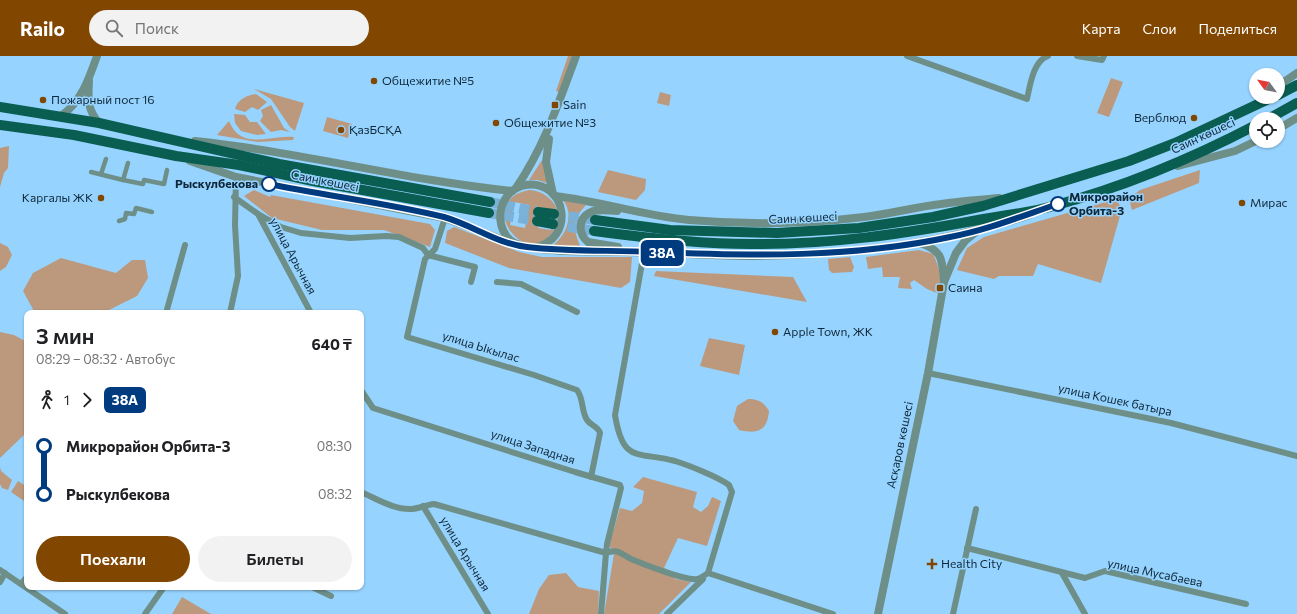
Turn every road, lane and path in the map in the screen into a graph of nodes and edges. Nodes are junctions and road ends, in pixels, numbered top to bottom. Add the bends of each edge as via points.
1 (97, 56) edge
2 (576, 56) edge
3 (907, 56) edge
4 (1048, 56) edge
5 (1076, 56) edge
6 (1104, 56) edge
7 (1297, 73) edge
8 (90, 76) junction
9 (1285, 81) edge
10 (1297, 85) edge
11 (1285, 91) edge
12 (1297, 103) edge
13 (1252, 104) edge
14 (1259, 104) edge
15 (0, 107) edge
16 (1281, 112) edge
17 (61, 116) junction
18 (1297, 118) edge
19 (1229, 119) junction
20 (552, 122) junction
21 (99, 123) junction
22 (0, 125) edge
23 (1285, 125) edge
24 (1249, 128) edge
25 (166, 138) junction
26 (1249, 144) edge
27 (176, 156) junction
28 (106, 159) dead end
29 (128, 163) dead end
30 (167, 170) dead end
31 (1162, 170) junction
32 (91, 172) dead end
33 (101, 174) junction
34 (236, 177) junction
35 (122, 180) junction
36 (514, 190) junction
37 (554, 195) junction
38 (1009, 196) junction
39 (234, 197) junction
40 (490, 202) tunnel mouth
41 (1051, 206) junction
42 (152, 212) dead end
43 (640, 212) junction
44 (489, 213) tunnel mouth
45 (258, 214) junction
46 (538, 216) tunnel mouth
47 (445, 218) junction
48 (554, 219) tunnel mouth
49 (595, 220) tunnel mouth
50 (119, 221) dead end
51 (981, 228) junction
52 (594, 231) tunnel mouth
53 (919, 243) junction
54 (185, 245) dead end
55 (522, 247) junction
56 (533, 248) junction
57 (644, 252) junction
58 (428, 254) junction
59 (471, 282) dead end
60 (497, 282) dead end
61 (944, 282) junction
62 (167, 310) edge
63 (231, 310) edge
64 (309, 310) edge
65 (576, 312) dead end
66 (928, 373) junction
67 (364, 394) edge
68 (1297, 456) edge
69 (591, 477) junction
70 (364, 493) edge
71 (423, 506) junction
72 (976, 509) dead end
73 (967, 548) junction
74 (606, 553) junction
75 (3, 572) edge
76 (708, 573) junction
77 (1062, 573) junction
78 (24, 581) edge
79 (0, 582) edge
80 (20, 584) junction
81 (24, 587) edge
82 (29, 590) edge
83 (162, 590) edge
84 (318, 590) edge
85 (331, 596) dead end
86 (1246, 604) dead end
87 (65, 614) edge
88 (145, 614) edge
89 (488, 614) edge
90 (601, 614) edge
91 (667, 614) edge
92 (833, 614) edge
93 (878, 614) edge
94 (953, 614) edge
95 (1085, 614) edge

1 - 8 street
2 - 20 street
3 - 4 street via 1027,99 1031,80 1038,65
5 - 6 street via 1102,60
7 - 9 street
8 - 17 street via 75,104
8 - 21 street via 87,100 89,109
10 - 11 main road
12 - 16 main road
13 - 19 street, Саин көшесі
14 - 19 main road, Саин көшесі
15 - 17 main road, Саин көшесі
17 - 21 main road, Саин көшесі
18 - 23 street
19 - 38 main road, Саин көшесі via 1129,161 1045,188
20 - 36 street via 535,159
20 - 37 street via 546,162
21 - 25 main road, Саин көшесі
22 - 27 main road, Саин көшесі via 74,135
24 - 31 main road, Саин көшесі
25 - 36 street, Саин көшесі via 263,150 462,187
25 - 40 main road via 279,164
26 - 31 street, Саин көшесі via 1236,151
27 - 34 street, Саин көшесі
27 - 44 main road via 239,165
28 - 33 street
29 - 35 street
30 - 35 street via 164,184 144,180 143,184
31 - 41 main road, Саин көшесі
32 - 33 street
33 - 35 street
34 - 39 street
34 - 47 street, Саин көшесі
36 - 37 street via 526,185 537,185
36 - 55 street via 500,210 500,224 508,238
37 - 43 street
37 - 56 street via 562,210 561,226 550,241
38 - 43 street via 864,217 783,223 688,220
38 - 49 main road, Саин көшесі via 983,206 934,217 809,232 726,233 670,230
39 - 45 street, улица Арычная
39 - 63 street via 238,276
41 - 51 street via 1025,217
41 - 52 main road, Саин көшесі via 881,236 821,242 750,244 668,240
42 - 50 street via 136,208 134,214 126,213 125,219
43 - 57 street via 594,211 584,217 580,227 588,242
45 - 58 street via 296,232 350,238 399,238 423,248
45 - 64 street, улица Арычная
46 - 48 main road
47 - 55 street, Саин көшесі
47 - 58 street, улица Ыкылас via 435,249
51 - 53 street
51 - 61 street via 965,241 956,253
53 - 57 street via 817,254 752,256
53 - 61 street via 931,247 939,254
54 - 62 street
55 - 56 street
56 - 57 street
57 - 76 street via 615,415 618,436 627,448 638,456 676,461 729,485 732,492
58 - 59 street via 475,267
58 - 69 street, улица Ыкылас via 407,337 577,390 587,420 598,428 600,433
60 - 65 street via 521,284
61 - 66 street, Асқаров көшесі
66 - 68 street, улица Кошек батыра via 1171,423
66 - 93 street, Асқаров көшесі
67 - 69 street, улица Западная via 373,408
69 - 74 street, улица Западная via 620,485 621,488
70 - 71 street via 398,508 415,509
71 - 74 street via 434,504
71 - 89 street, улица Арычная
72 - 73 street
73 - 77 street, улица Мусабаева
73 - 94 street
74 - 76 street via 619,551 631,559 690,579 698,579
74 - 90 street
75 - 79 street
75 - 80 street
76 - 91 street
76 - 92 street
77 - 86 street, улица Мусабаева via 1085,578 1105,571
77 - 95 street
78 - 80 street
80 - 81 street
82 - 87 street
83 - 88 street
84 - 85 street

